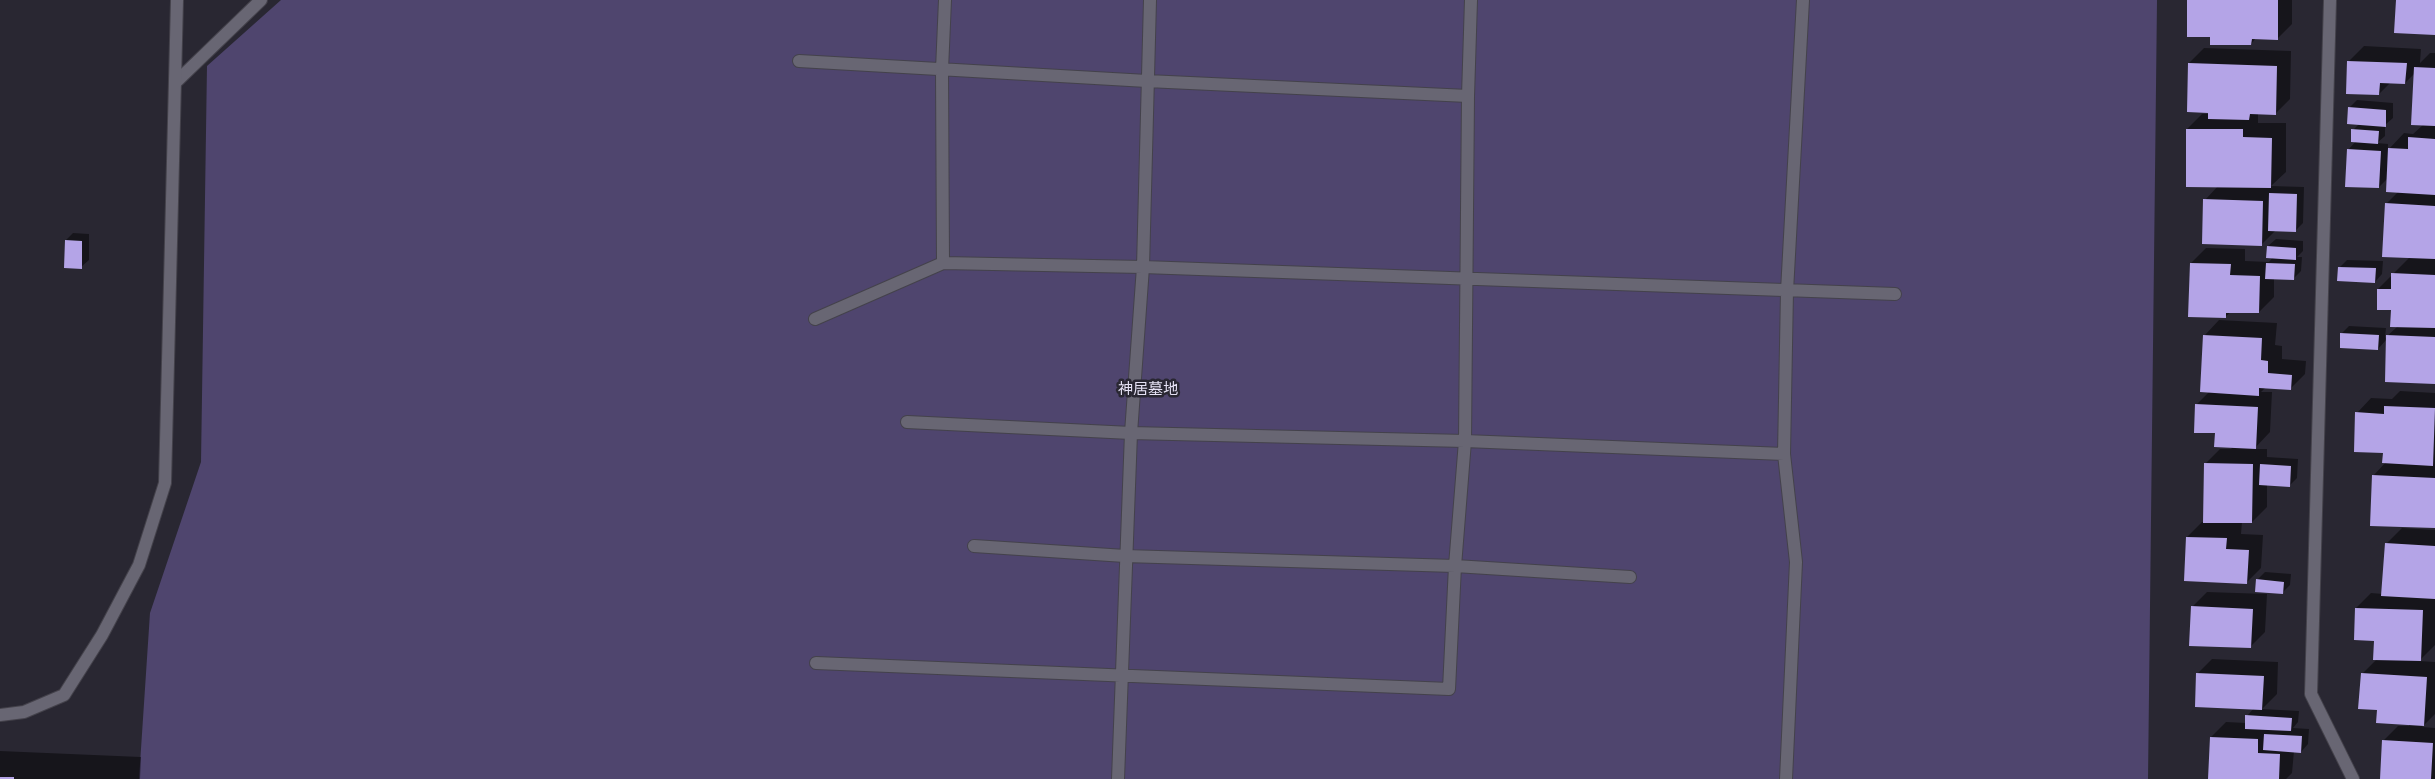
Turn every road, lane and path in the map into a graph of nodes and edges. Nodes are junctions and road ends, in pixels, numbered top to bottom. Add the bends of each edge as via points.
1 (177, 0) edge
2 (261, 0) edge
3 (945, 0) edge
4 (1150, 0) edge
5 (1471, 0) edge
6 (1802, 0) edge
7 (2330, 0) edge
8 (799, 61) dead end
9 (942, 70) junction
10 (1146, 81) junction
11 (175, 83) junction
12 (1468, 96) junction
13 (943, 263) junction
14 (1143, 267) junction
15 (1466, 279) junction
16 (1787, 292) junction
17 (1895, 294) dead end
18 (815, 319) dead end
19 (907, 422) dead end
20 (1131, 433) junction
21 (1465, 442) junction
22 (1784, 454) junction
23 (974, 546) dead end
24 (1125, 556) junction
25 (1454, 566) junction
26 (1630, 577) dead end
27 (816, 664) dead end
28 (1122, 676) junction
29 (0, 715) edge
30 (1118, 779) edge
31 (1786, 779) edge
32 (2353, 779) edge

1 - 11 street
2 - 11 street
3 - 9 street
4 - 10 street
5 - 12 street
6 - 16 street
7 - 32 street via 2311,694
8 - 9 street
9 - 10 street
9 - 13 street
10 - 12 street
10 - 14 street
11 - 29 street via 165,483 139,565 102,635 64,695 24,712
12 - 15 street
13 - 14 street
13 - 18 street
14 - 15 street
14 - 20 street
15 - 16 street
15 - 21 street
16 - 17 street
16 - 22 street
19 - 20 street
20 - 21 street
20 - 24 street
21 - 22 street
21 - 25 street
22 - 31 street via 1796,562
23 - 24 street
24 - 25 street
24 - 28 street
25 - 26 street
25 - 28 street via 1449,689
27 - 28 street
28 - 30 street

